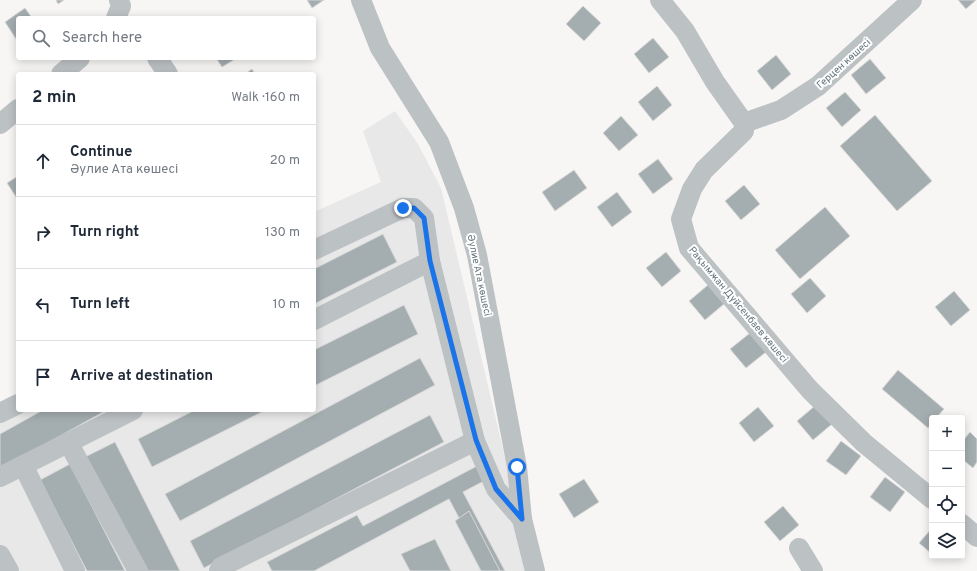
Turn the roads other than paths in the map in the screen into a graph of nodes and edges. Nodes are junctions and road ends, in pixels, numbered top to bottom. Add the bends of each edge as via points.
1 (361, 0) edge
2 (660, 0) edge
3 (912, 0) edge
4 (78, 60) edge
5 (158, 60) edge
6 (63, 72) edge
7 (167, 72) edge
8 (16, 112) edge
9 (744, 123) junction
10 (0, 124) edge
11 (316, 249) edge
12 (430, 261) junction
13 (316, 319) edge
14 (16, 405) edge
15 (129, 412) edge
16 (0, 413) edge
17 (476, 440) junction
18 (68, 442) junction
19 (23, 465) junction
20 (0, 477) edge
21 (929, 497) edge
22 (522, 519) junction
23 (965, 526) edge
24 (977, 536) edge
25 (799, 548) dead end
26 (0, 555) edge
27 (9, 571) edge
28 (75, 571) edge
29 (138, 571) edge
30 (220, 571) edge
31 (535, 571) edge
32 (813, 571) edge

1 - 22 street, Әулие Ата көшесі via 380,48 439,142 464,208 477,255 517,467
2 - 9 street via 686,31
3 - 9 street, Герцен көшесі via 818,86 781,110
4 - 6 street
5 - 7 street
8 - 10 street
9 - 21 street, Рақымжан Дүйсенбаев көшесі via 744,131 704,170 692,189 681,219 689,248 810,390 864,443
11 - 12 street via 403,208 414,208 424,218
12 - 13 street
12 - 17 street
14 - 16 street
15 - 18 street
17 - 22 street via 496,489
17 - 30 street via 221,567
18 - 19 street
18 - 29 street
19 - 20 street
19 - 28 street
22 - 31 street, Әулие Ата көшесі
23 - 24 street
25 - 32 street
26 - 27 street

